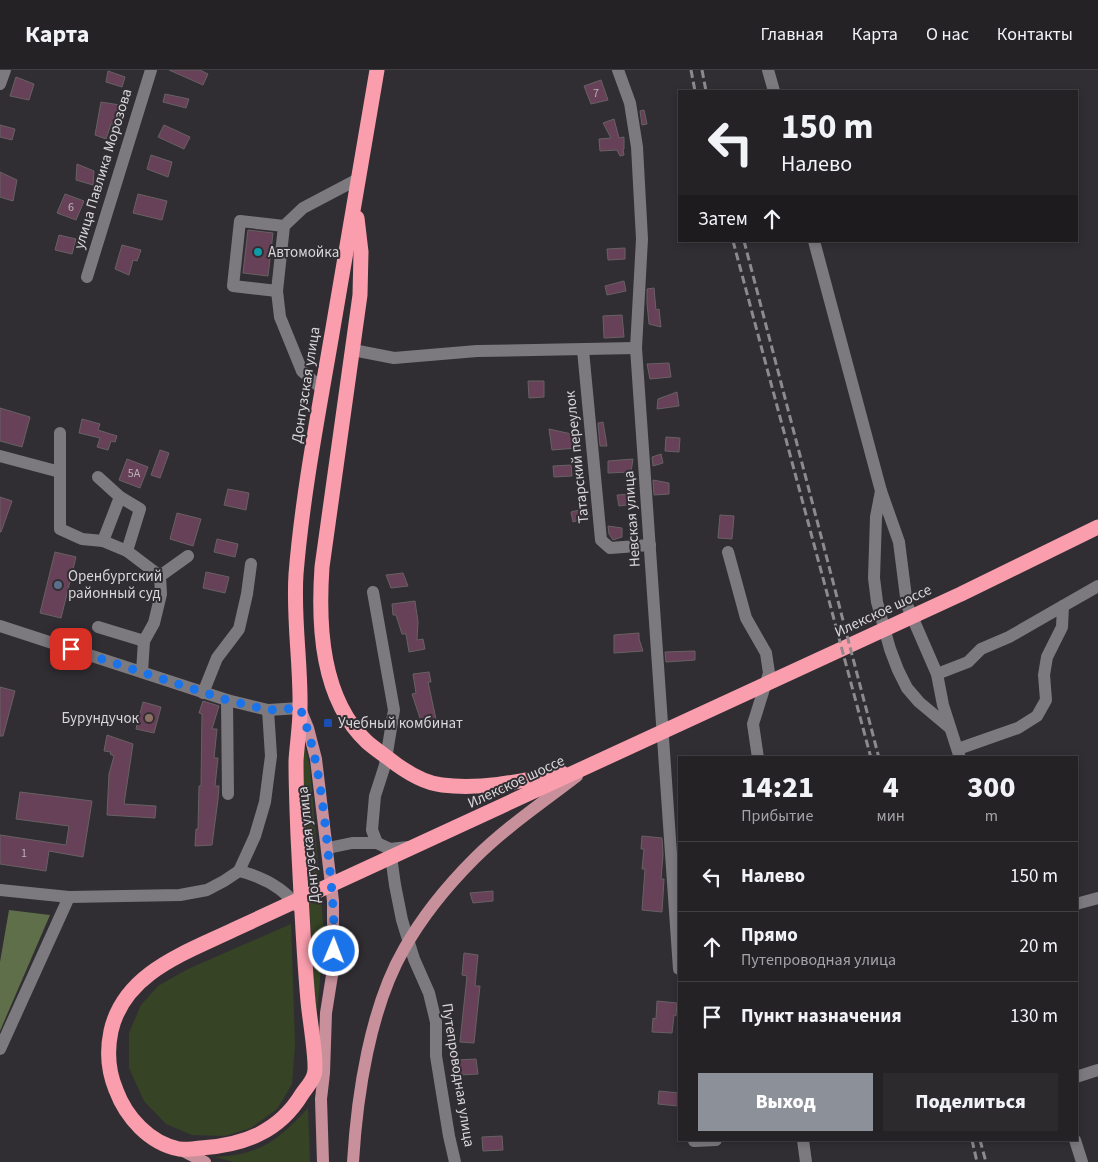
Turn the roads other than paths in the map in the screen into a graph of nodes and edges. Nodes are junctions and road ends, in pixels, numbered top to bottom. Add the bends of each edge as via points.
1 (5, 70) edge
2 (151, 70) edge
3 (377, 70) edge
4 (618, 70) edge
5 (768, 70) edge
6 (0, 84) edge
7 (774, 90) edge
8 (358, 179) junction
9 (355, 203) junction
10 (284, 226) junction
11 (814, 242) edge
12 (87, 277) dead end
13 (277, 291) junction
14 (636, 348) junction
15 (353, 350) junction
16 (583, 350) junction
17 (322, 389) junction
18 (60, 433) dead end
19 (0, 456) edge
20 (60, 472) junction
21 (98, 477) dead end
22 (881, 490) junction
23 (120, 497) junction
24 (1098, 527) edge
25 (103, 541) junction
26 (650, 545) junction
27 (127, 551) junction
28 (728, 552) dead end
29 (188, 556) dead end
30 (251, 564) dead end
31 (160, 576) junction
32 (1098, 586) edge
33 (373, 592) dead end
34 (1063, 606) junction
35 (0, 626) edge
36 (98, 627) dead end
37 (144, 641) junction
38 (142, 672) junction
39 (937, 674) junction
40 (764, 692) junction
41 (203, 693) junction
42 (227, 700) junction
43 (300, 708) junction
44 (268, 710) junction
45 (951, 730) junction
46 (663, 740) junction
47 (959, 754) edge
48 (758, 756) edge
49 (586, 769) junction
50 (228, 794) dead end
51 (377, 844) junction
52 (328, 848) junction
53 (390, 849) junction
54 (239, 871) junction
55 (0, 890) edge
56 (69, 897) junction
57 (1098, 898) edge
58 (1078, 903) edge
59 (302, 911) junction
60 (678, 955) edge
61 (0, 1049) edge
62 (1098, 1070) edge
63 (316, 1073) junction
64 (1078, 1076) edge
65 (321, 1100) junction
66 (803, 1141) edge
67 (1075, 1141) edge
68 (180, 1150) junction
69 (353, 1161) edge
70 (205, 1162) edge
71 (323, 1162) edge
72 (455, 1162) edge
73 (806, 1162) edge
74 (1082, 1162) edge

1 - 6 street
2 - 12 street, улица Павлика Морозова
3 - 8 highway, Донгузская улица
4 - 14 street, Невская улица via 630,103 637,147 642,239
5 - 7 street
8 - 9 highway, Донгузская улица
8 - 10 street via 303,208
9 - 15 highway via 361,252 360,295
9 - 17 highway, Донгузская улица
10 - 13 street
10 - 13 street via 240,222 233,286
11 - 22 street
13 - 17 street via 280,316 302,371
14 - 16 street
14 - 26 street, Невская улица
15 - 16 street via 394,358 477,351
15 - 49 highway via 322,567 320,602 326,660 334,690 348,718 366,741 410,774 439,785 490,786
16 - 26 street, Татарский переулок via 601,540 610,548
17 - 43 highway, Донгузская улица via 296,578
18 - 20 street
19 - 20 street
20 - 25 street via 60,530 82,539
21 - 23 street
22 - 39 street via 899,542 907,605
22 - 45 street via 876,517 874,578 890,649 907,688
23 - 25 street
23 - 27 street via 140,510
24 - 49 highway, Илекское шоссе
25 - 27 street
26 - 46 street, Невская улица
27 - 31 street
28 - 40 street via 746,618 766,653 770,673
29 - 31 street
30 - 41 street via 239,629 217,658
31 - 37 street via 161,594 154,623
32 - 34 street
33 - 51 street via 394,710 385,765 375,796 372,830
34 - 39 street via 1009,637 980,649 968,662
34 - 47 street via 1062,627 1047,657 1044,675 1046,700 1037,716
35 - 38 street
36 - 37 street
37 - 38 street
38 - 41 street
39 - 45 street
40 - 46 street
40 - 48 street via 753,724
41 - 42 street
42 - 44 street
42 - 50 street
43 - 44 street
43 - 52 main road, Донгузская улица via 316,759
43 - 59 highway, Донгузская улица via 296,767
44 - 54 street via 271,756 265,802 255,836
45 - 47 street
46 - 53 street via 427,845
46 - 60 street, Невская улица
49 - 68 highway, Илекское шоссе via 233,930 151,971 135,985 112,1026 108,1055 110,1073 125,1109 137,1125
49 - 69 main road via 506,830 474,859 446,889 403,950 390,978 368,1050
51 - 52 street via 352,843
51 - 53 street
52 - 65 main road, Донгузская улица via 334,902 333,969 326,1013
53 - 72 street, Путепроводная улица via 402,920 429,992 436,1022 436,1056
54 - 56 street via 207,890 180,895
54 - 59 street via 254,874 274,885 288,894
55 - 56 street
56 - 61 street
57 - 58 street
59 - 63 highway, Донгузская улица
62 - 64 street
63 - 65 main road, Донгузская улица
63 - 68 highway via 294,1108 263,1133 219,1147
65 - 71 main road, Донгузская улица
66 - 73 street
67 - 74 street
68 - 70 main road

